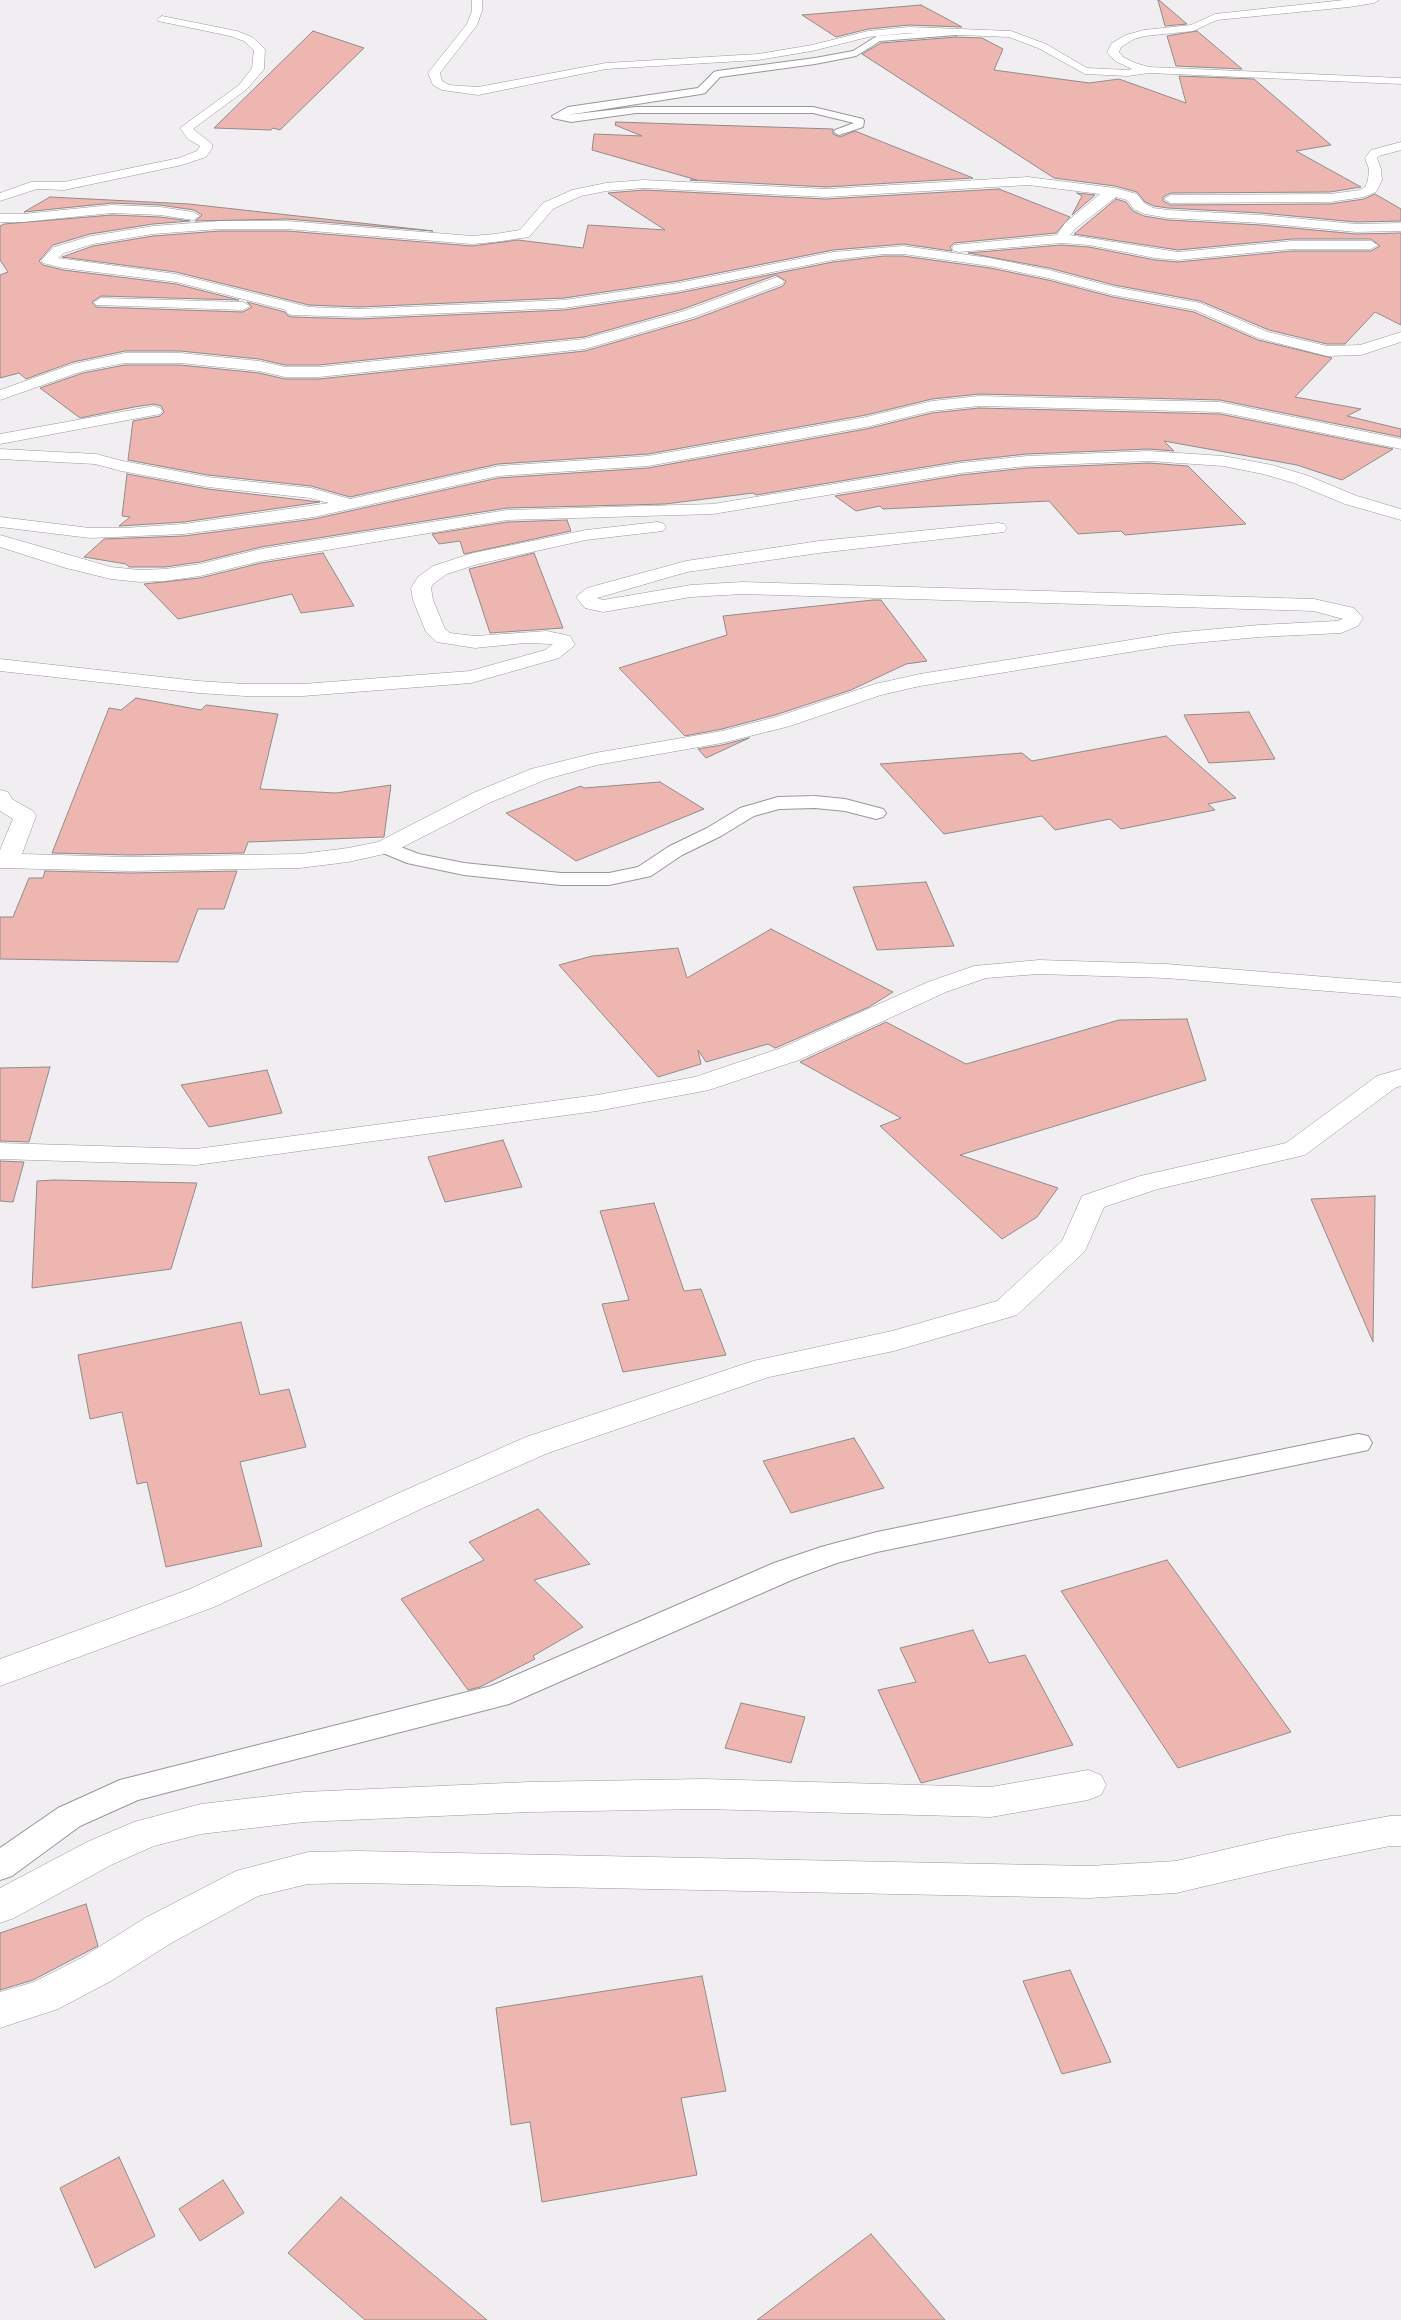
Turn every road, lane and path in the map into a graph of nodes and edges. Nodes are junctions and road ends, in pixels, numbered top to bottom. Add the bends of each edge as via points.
1 (477, 0) edge
2 (1374, 0) edge
3 (1349, 2) edge
4 (162, 19) dead end
5 (980, 32) junction
6 (1149, 70) junction
7 (1401, 81) edge
8 (839, 132) dead end
9 (1401, 146) edge
10 (1373, 164) junction
11 (1389, 164) dead end
12 (1115, 192) junction
13 (0, 197) edge
14 (1137, 201) junction
15 (0, 218) edge
16 (220, 225) junction
17 (1401, 226) edge
18 (1061, 239) junction
19 (1382, 245) dead end
20 (903, 250) junction
21 (833, 256) junction
22 (101, 302) dead end
23 (310, 312) junction
24 (1401, 337) edge
25 (0, 395) edge
26 (154, 411) dead end
27 (0, 439) edge
28 (1401, 444) edge
29 (0, 454) edge
30 (351, 504) junction
31 (714, 509) junction
32 (1401, 516) edge
33 (0, 522) edge
34 (998, 528) dead end
35 (0, 541) edge
36 (0, 665) edge
37 (0, 797) edge
38 (876, 813) dead end
39 (385, 847) junction
40 (1, 861) edge
41 (1401, 990) edge
42 (1401, 1077) edge
43 (3, 1153) edge
44 (1358, 1443) dead end
45 (0, 1673) edge
46 (1088, 1785) dead end
47 (1401, 1831) edge
48 (0, 1866) edge
49 (0, 1907) edge
50 (0, 2010) edge

1 - 5 street via 472,25 434,74 437,83 446,88 478,91 606,66 758,57 887,31
2 - 3 street
3 - 6 street via 1224,15 1210,18 1193,28 1144,33 1116,45 1113,52 1119,59
4 - 13 street via 233,33 248,39 259,49 258,69 243,87 186,128 206,144 202,154 64,186 36,186
5 - 6 street via 1018,36 1085,71 1128,73
5 - 8 lane via 887,37 877,39 856,53 717,74 701,91 568,110 556,116 571,119 636,110 813,110 859,121 859,125
6 - 7 street
9 - 10 street via 1375,153 1371,158
10 - 11 street
10 - 14 street via 1375,180 1371,189 1350,196
12 - 14 street
12 - 16 street via 1028,181 826,193 644,184 577,193 548,206 524,234 495,238 464,239 286,225
12 - 18 street via 1070,226
14 - 17 street via 1139,206 1150,211 1168,214 1356,228
15 - 16 street via 112,209 181,213
16 - 23 street via 153,230 92,240 59,250 48,260 176,278 226,288
18 - 19 street via 1172,256 1292,245
18 - 20 street
20 - 21 street
20 - 24 street via 990,262 1113,291 1200,307 1263,335 1327,351 1361,350
21 - 23 street via 678,287 564,304 359,313
21 - 25 street via 794,275 689,314 585,344 320,372 285,372 180,358 125,358 79,368
22 - 23 street via 216,304
26 - 27 street
28 - 30 street via 1220,407 979,401 932,406 866,422 648,461 498,471
29 - 30 street via 96,459 208,482 310,493
30 - 33 street via 314,512 124,534
31 - 32 street via 961,468 1028,461 1149,456 1223,461 1266,469
31 - 35 street via 507,515 261,555 200,570 140,576 73,564
31 - 36 street via 683,522 552,542 472,560 433,574 421,588 436,632 444,638 475,642 532,637 563,640 565,645 552,654 471,677 303,690 245,690
34 - 39 street via 819,547 686,567 586,597 592,604 603,606 692,591 752,588 1314,605 1347,612 1353,618 1341,627 1173,640 875,690 774,724 722,737 596,759 539,774 481,798
37 - 40 street via 2,803 25,816 10,854
38 - 39 lane via 845,805 778,803 747,812 675,851 644,872 610,879 561,879 464,869 414,859
39 - 40 street via 300,861 129,864
41 - 43 street via 1166,971 1039,967 983,971 937,987 790,1054 700,1084 596,1103 196,1157
42 - 45 street via 1386,1082 1295,1150 1150,1182 1092,1202 1074,1245 1007,1308 894,1341 764,1368 537,1445 202,1598
44 - 48 lane via 831,1554 784,1571 498,1696 131,1789 69,1817
46 - 49 street via 991,1802 704,1794 529,1797 304,1807 202,1819 148,1833 100,1853
47 - 50 street via 1390,1830 1287,1851 1176,1877 1090,1882 308,1868 249,1882 44,1997

